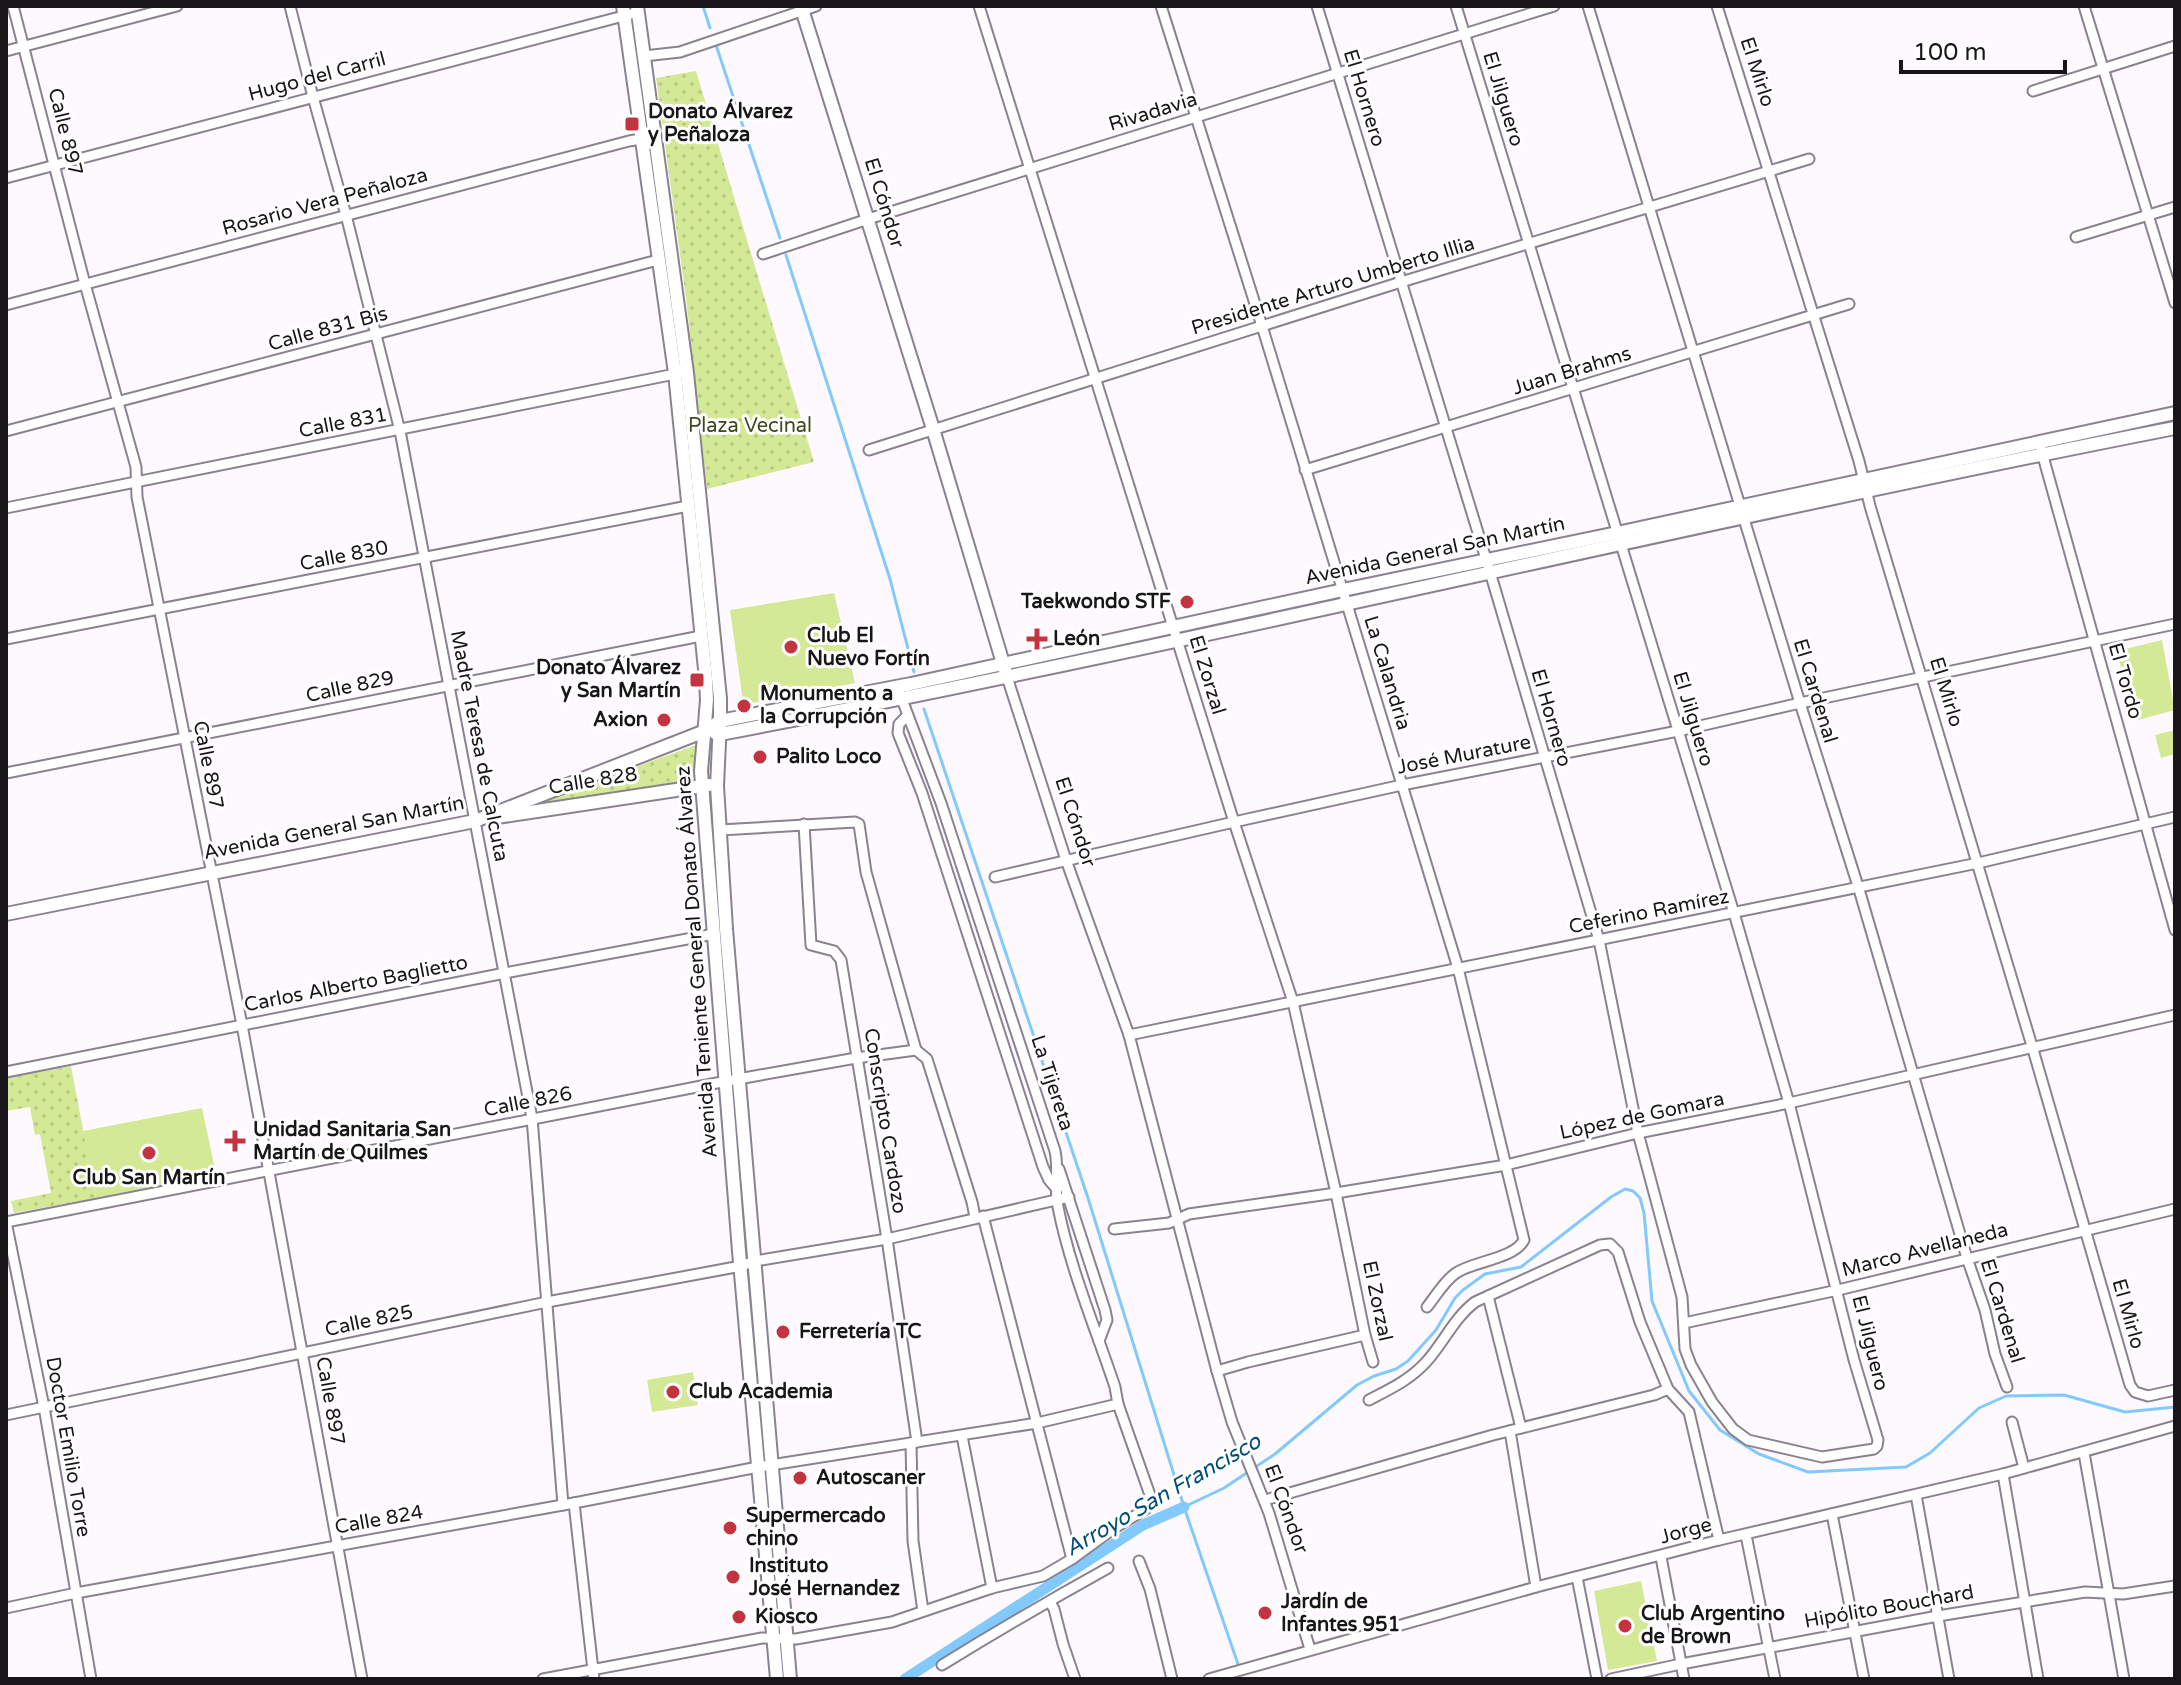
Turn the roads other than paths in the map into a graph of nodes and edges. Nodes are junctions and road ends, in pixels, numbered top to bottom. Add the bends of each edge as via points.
1 (13, 6) edge
2 (177, 6) edge
3 (290, 6) edge
4 (816, 6) edge
5 (979, 6) edge
6 (1161, 6) edge
7 (1317, 6) edge
8 (1456, 6) edge
9 (1554, 6) edge
10 (1588, 6) edge
11 (1717, 6) edge
12 (2084, 6) edge
13 (802, 8) edge
14 (638, 9) edge
15 (624, 11) edge
16 (1464, 33) junction
17 (25, 46) junction
18 (2175, 46) edge
19 (6, 51) edge
20 (644, 56) junction
21 (2103, 69) junction
22 (1337, 72) junction
23 (2033, 91) dead end
24 (313, 97) junction
25 (1196, 118) junction
26 (648, 138) junction
27 (1809, 159) dead end
28 (55, 165) junction
29 (1030, 170) junction
30 (1770, 172) junction
31 (6, 178) edge
32 (1651, 207) junction
33 (2175, 207) edge
34 (346, 215) junction
35 (2148, 216) junction
36 (868, 219) junction
37 (2076, 237) dead end
38 (1529, 245) junction
39 (763, 254) dead end
40 (658, 260) junction
41 (1401, 282) junction
42 (85, 284) junction
43 (2175, 303) edge
44 (1849, 304) dead end
45 (6, 305) edge
46 (1815, 316) junction
47 (1262, 326) junction
48 (376, 335) junction
49 (1694, 352) junction
50 (681, 373) junction
51 (1096, 379) junction
52 (1574, 389) junction
53 (118, 402) junction
54 (2175, 413) edge
55 (2175, 428) edge
56 (933, 429) junction
57 (1446, 429) junction
58 (6, 431) edge
59 (400, 431) junction
60 (2041, 448) junction
61 (869, 450) dead end
62 (1305, 470) junction
63 (137, 481) junction
64 (1865, 485) junction
65 (688, 506) junction
66 (6, 508) edge
67 (1742, 512) junction
68 (1619, 539) junction
69 (424, 559) junction
70 (1488, 566) junction
71 (1343, 590) junction
72 (1348, 604) junction
73 (160, 610) junction
74 (2175, 624) edge
75 (1175, 633) junction
76 (701, 636) junction
77 (6, 639) edge
78 (2094, 640) junction
79 (1005, 671) junction
80 (1923, 677) junction
81 (448, 685) junction
82 (900, 693) junction
83 (1800, 703) junction
84 (907, 716) junction
85 (720, 728) junction
86 (705, 731) junction
87 (1678, 731) junction
88 (184, 739) junction
89 (1544, 757) junction
90 (6, 773) edge
91 (702, 785) junction
92 (1402, 785) junction
93 (717, 786) junction
94 (938, 796) junction
95 (927, 809) junction
96 (2175, 817) edge
97 (475, 821) junction
98 (1234, 822) junction
99 (2146, 823) junction
100 (804, 824) junction
101 (720, 830) junction
102 (1066, 860) junction
103 (1978, 863) junction
104 (210, 873) junction
105 (995, 877) dead end
106 (1858, 886) junction
107 (1734, 913) junction
108 (6, 914) edge
109 (978, 915) junction
110 (962, 918) junction
111 (2175, 930) edge
112 (714, 934) junction
113 (1599, 940) junction
114 (1458, 968) junction
115 (505, 973) junction
116 (1293, 1002) junction
117 (2175, 1015) edge
118 (242, 1025) junction
119 (1129, 1035) junction
120 (2032, 1046) junction
121 (916, 1050) junction
122 (856, 1058) junction
123 (6, 1072) edge
124 (1912, 1074) junction
125 (733, 1080) junction
126 (1789, 1103) junction
127 (532, 1119) junction
128 (1638, 1133) junction
129 (1506, 1165) junction
130 (1058, 1167) junction
131 (269, 1170) junction
132 (1055, 1187) junction
133 (1336, 1193) junction
134 (1069, 1197) junction
135 (1057, 1200) junction
136 (2175, 1209) edge
137 (979, 1216) junction
138 (1177, 1219) junction
139 (6, 1222) edge
140 (1114, 1229) dead end
141 (2085, 1230) junction
142 (887, 1239) junction
143 (1967, 1258) junction
144 (755, 1261) junction
145 (741, 1266) junction
146 (1838, 1290) junction
147 (1488, 1296) junction
148 (547, 1302) junction
149 (1427, 1307) dead end
150 (1684, 1323) junction
151 (1365, 1335) junction
152 (1099, 1341) junction
153 (304, 1353) junction
154 (1373, 1362) dead end
155 (1217, 1371) junction
156 (2007, 1387) dead end
157 (1668, 1389) junction
158 (2175, 1390) edge
159 (1369, 1400) dead end
160 (1118, 1404) junction
161 (44, 1407) junction
162 (6, 1415) edge
163 (2012, 1422) dead end
164 (1037, 1423) junction
165 (2175, 1426) edge
166 (1521, 1428) junction
167 (1510, 1431) junction
168 (962, 1436) junction
169 (1741, 1436) joint
170 (914, 1442) junction
171 (2084, 1453) junction
172 (772, 1465) junction
173 (758, 1467) junction
174 (2024, 1468) junction
175 (2003, 1474) junction
176 (1916, 1495) junction
177 (1265, 1500) junction
178 (569, 1504) junction
179 (1832, 1514) junction
180 (1746, 1535) junction
181 (1719, 1540) junction
182 (337, 1546) junction
183 (1661, 1557) junction
184 (1072, 1559) junction
185 (1139, 1561) dead end
186 (1108, 1568) dead end
187 (1577, 1577) junction
188 (2175, 1586) edge
189 (1536, 1587) junction
190 (992, 1588) junction
191 (76, 1593) junction
192 (2108, 1594) junction
193 (2024, 1601) junction
194 (1050, 1602) junction
195 (6, 1608) edge
196 (923, 1611) junction
197 (1938, 1616) junction
198 (1855, 1630) junction
199 (779, 1638) junction
200 (1769, 1647) junction
201 (1310, 1649) junction
202 (1681, 1664) junction
203 (942, 1665) dead end
204 (1236, 1673) edge
205 (593, 1674) edge
206 (91, 1679) edge
207 (362, 1679) edge
208 (543, 1679) edge
209 (777, 1679) edge
210 (790, 1679) edge
211 (1075, 1679) edge
212 (1172, 1679) edge
213 (1209, 1679) edge
214 (1597, 1679) edge
215 (1611, 1679) edge
216 (1684, 1679) edge
217 (1775, 1679) edge
218 (1864, 1679) edge
219 (1949, 1679) edge
220 (2038, 1679) edge
221 (2124, 1679) edge

1 - 17 street, Calle 897
2 - 17 street
3 - 24 street, Madre Teresa de Calcuta
4 - 13 street
5 - 29 street, El Zorzal
6 - 25 street, La Calandria
7 - 22 street, El Hornero
8 - 16 street, El Jilguero
9 - 16 street, Rivadavia
10 - 32 street, El Cardenal
11 - 30 street, El Mirlo
12 - 21 street
13 - 20 street via 680,52
13 - 36 main road, El Cóndor
14 - 15 street, Hugo del Carril
14 - 20 main road, Avenida Teniente General Donato Álvarez
15 - 24 street, Hugo del Carril
15 - 26 main road, Avenida Teniente General Donato Álvarez
16 - 22 street, Rivadavia
16 - 38 street, El Jilguero
17 - 19 street
17 - 28 street, Calle 897
18 - 21 street
20 - 26 main road, Avenida Teniente General Donato Álvarez
21 - 23 street
21 - 35 street
22 - 25 street, Rivadavia
22 - 41 street, El Hornero
24 - 28 street, Hugo del Carril
24 - 34 street, Madre Teresa de Calcuta
25 - 29 street, Rivadavia
25 - 47 street, La Calandria
26 - 34 street, Rosario Vera Peñaloza
26 - 40 main road, Avenida Teniente General Donato Álvarez
26 - 50 main road, Avenida Teniente General Donato Álvarez
27 - 30 street, Presidente Arturo Umberto Illia
28 - 31 street, Hugo del Carril
28 - 42 street, Calle 897
29 - 36 street, Rivadavia
29 - 51 street, El Zorzal
30 - 32 street, Presidente Arturo Umberto Illia
30 - 46 street, El Mirlo
32 - 38 street, Presidente Arturo Umberto Illia
32 - 49 street, El Cardenal
33 - 35 street
34 - 42 street, Rosario Vera Peñaloza
34 - 48 street, Madre Teresa de Calcuta
35 - 37 street
35 - 43 street
36 - 39 street, Rivadavia
36 - 56 main road, El Cóndor
38 - 41 street, Presidente Arturo Umberto Illia
38 - 52 street, El Jilguero
40 - 48 street, Calle 831 Bis
40 - 50 main road, Avenida Teniente General Donato Álvarez
41 - 47 street, Presidente Arturo Umberto Illia
41 - 57 street, El Hornero
42 - 45 street, Rosario Vera Peñaloza
42 - 53 street, Calle 897
44 - 46 street, Juan Brahms
46 - 49 street, Juan Brahms
46 - 64 street, El Mirlo
47 - 51 street, Presidente Arturo Umberto Illia
47 - 62 street, La Calandria
48 - 53 street, Calle 831 Bis
48 - 59 street, Madre Teresa de Calcuta
49 - 52 street, Juan Brahms
49 - 67 street, El Cardenal
50 - 59 street, Calle 831
50 - 65 main road, Avenida Teniente General Donato Álvarez
50 - 85 main road, Avenida Teniente General Donato Álvarez via 701,498
51 - 56 street, Presidente Arturo Umberto Illia
51 - 75 street, El Zorzal
52 - 57 street, Juan Brahms
52 - 68 street, El Jilguero
53 - 58 street, Calle 831 Bis
53 - 63 street, Calle 897
54 - 60 main road, Avenida General San Martín
55 - 60 main road, Avenida General San Martín
56 - 61 street, Presidente Arturo Umberto Illia
56 - 79 main road, El Cóndor
57 - 62 street, Juan Brahms
57 - 70 street, El Hornero
59 - 63 street, Calle 831
59 - 69 street, Madre Teresa de Calcuta
60 - 64 main road, Avenida General San Martín
60 - 78 street, El Tordo
62 - 71 street, La Calandria
63 - 66 street, Calle 831
63 - 73 street, Calle 897
64 - 67 main road, Avenida General San Martín
64 - 80 street, El Mirlo
65 - 69 street, Calle 830
65 - 76 main road, Avenida Teniente General Donato Álvarez
67 - 68 main road, Avenida General San Martín
67 - 83 street, El Cardenal
68 - 70 main road, Avenida General San Martín
68 - 87 street, El Jilguero
69 - 73 street, Calle 830
69 - 81 street, Madre Teresa de Calcuta
70 - 71 main road, Avenida General San Martín
70 - 72 main road, Avenida General San Martín
70 - 89 street, El Hornero
71 - 72 street, La Calandria
71 - 75 main road, Avenida General San Martín
72 - 75 main road, Avenida General San Martín
72 - 92 street, La Calandria
73 - 77 street, Calle 830
73 - 88 street, Calle 897
74 - 78 street, José Murature
75 - 79 main road, Avenida General San Martín
75 - 98 street, El Zorzal
76 - 81 street, Calle 829
76 - 86 main road, Avenida Teniente General Donato Álvarez
78 - 80 street, José Murature
78 - 99 street, El Tordo
79 - 82 main road, Avenida General San Martín
79 - 102 street, El Cóndor
80 - 83 street, José Murature
80 - 103 street, El Mirlo
81 - 88 street, Calle 829
81 - 97 street, Madre Teresa de Calcuta
82 - 84 street, La Tijereta
82 - 85 main road, Avenida General San Martín
83 - 87 street, José Murature
83 - 106 street, El Cardenal
84 - 94 street, La Tijereta
84 - 95 street via 898,733
85 - 86 main road, Avenida General San Martín
85 - 93 main road, Avenida Teniente General Donato Álvarez
86 - 91 main road, Avenida Teniente General Donato Álvarez
86 - 97 main road, Avenida General San Martín
87 - 89 street, José Murature
87 - 107 street, El Jilguero
88 - 90 street, Calle 829
88 - 104 street, Calle 897
89 - 92 street, José Murature
89 - 113 street, El Hornero
91 - 93 main road, Calle 828
91 - 97 main road, Calle 828
91 - 112 main road, Avenida Teniente General Donato Álvarez
92 - 98 street, José Murature
92 - 114 street, La Calandria
93 - 101 main road, Avenida Teniente General Donato Álvarez
94 - 95 street
94 - 109 street, La Tijereta
95 - 110 street
96 - 99 street, Ceferino Ramírez
97 - 104 main road, Avenida General San Martín
97 - 115 street, Madre Teresa de Calcuta
98 - 102 street, José Murature
98 - 116 street, El Zorzal
99 - 103 street, Ceferino Ramírez
99 - 111 street, El Tordo
100 - 101 street
100 - 121 street via 859,824 866,872
100 - 122 street, Conscripto Cardozo via 811,945 834,951 841,960
101 - 125 main road, Avenida Teniente General Donato Álvarez
102 - 105 street, José Murature
102 - 119 street, El Cóndor
103 - 106 street, Ceferino Ramírez
103 - 120 street, El Mirlo
104 - 108 main road, Avenida General San Martín
104 - 118 street, Calle 897
106 - 107 street, Ceferino Ramírez
106 - 124 street, El Cardenal
107 - 113 street, Ceferino Ramírez
107 - 126 street, El Jilguero
109 - 110 street
109 - 130 street, La Tijereta
110 - 132 street via 1043,1167
112 - 115 street, Carlos Alberto Baglietto
112 - 125 main road, Avenida Teniente General Donato Álvarez
113 - 114 street, Ceferino Ramírez
113 - 128 street, El Hornero
114 - 116 street, Ceferino Ramírez
114 - 129 street, La Calandria
115 - 118 street, Carlos Alberto Baglietto
115 - 127 street, Madre Teresa de Calcuta
116 - 119 street, Ceferino Ramírez
116 - 133 street, El Zorzal
117 - 120 street, López de Gomara
118 - 123 street, Carlos Alberto Baglietto
118 - 131 street, Calle 897
119 - 138 street, El Cóndor
120 - 124 street, López de Gomara
120 - 141 street, El Mirlo
121 - 122 street
121 - 137 street via 927,1059
122 - 125 street
122 - 142 street, Conscripto Cardozo
124 - 126 street, López de Gomara
124 - 143 street, El Cardenal
125 - 127 street, Calle 826
125 - 144 main road, Avenida Teniente General Donato Álvarez
125 - 145 main road, Avenida Teniente General Donato Álvarez
126 - 128 street, López de Gomara
126 - 146 street, El Jilguero
127 - 131 street, Calle 826
127 - 148 street, Madre Teresa de Calcuta
128 - 129 street, López de Gomara
128 - 150 street, El Hornero via 1682,1297
129 - 133 street, López de Gomara
129 - 149 street, La Calandria via 1522,1245 1455,1274
130 - 132 street, La Tijereta
130 - 134 street
131 - 139 street, Calle 826
131 - 153 street, Calle 897
132 - 135 street, La Tijereta
133 - 138 street, López de Gomara
133 - 151 street, El Zorzal
134 - 135 street
134 - 152 street via 1105,1310
135 - 137 street
135 - 152 street, La Tijereta
136 - 141 street, Marco Avellaneda
137 - 142 street
137 - 164 street
138 - 140 street, López de Gomara
138 - 155 street, El Cóndor
139 - 161 street, Doctor Emilio Torre
141 - 143 street, Marco Avellaneda
141 - 158 street, El Mirlo via 2133,1390 2148,1396
142 - 144 street
142 - 170 street, Conscripto Cardozo
143 - 146 street, Marco Avellaneda
143 - 156 street, El Cardenal
144 - 145 street
144 - 172 main road, Avenida Teniente General Donato Álvarez
145 - 148 street, Calle 825
145 - 173 main road, Avenida Teniente General Donato Álvarez
146 - 150 street, Marco Avellaneda
146 - 169 street, El Jilguero via 1877,1446 1813,1457
147 - 157 street via 1610,1244 1618,1252
147 - 159 street via 1461,1314 1406,1381
147 - 166 street
148 - 153 street, Calle 825
148 - 178 street, Madre Teresa de Calcuta
150 - 169 street, El Hornero via 1691,1365 1712,1402
151 - 154 street, El Zorzal
151 - 155 street
152 - 160 street, La Tijereta
153 - 161 street, Calle 825
153 - 182 street, Calle 897
155 - 177 street, El Cóndor
157 - 166 street
157 - 181 street via 1689,1412
160 - 164 street
160 - 184 street, La Tijereta via 1150,1495 1146,1509
161 - 162 street, Calle 825
161 - 191 street, Doctor Emilio Torre
163 - 174 street
164 - 168 street
164 - 184 street
165 - 171 street, Jorge
166 - 167 street
167 - 177 street
167 - 189 street
168 - 170 street
168 - 190 street
170 - 172 street
170 - 196 street, Conscripto Cardozo via 913,1541
171 - 174 street, Jorge
171 - 192 street
172 - 173 street
172 - 199 main road, Avenida Teniente General Donato Álvarez
173 - 178 street, Calle 824
173 - 199 main road, Avenida Teniente General Donato Álvarez
174 - 175 street, Jorge
175 - 176 street, Jorge
175 - 193 street
176 - 179 street, Jorge
176 - 197 street
177 - 201 street, El Cóndor
178 - 182 street, Calle 824
178 - 205 street, Madre Teresa de Calcuta
179 - 180 street, Jorge
179 - 198 street
180 - 181 street, Jorge
180 - 200 street
181 - 183 street, Jorge
182 - 191 street, Calle 824
182 - 207 street, Calle 897
183 - 187 street, Jorge
183 - 202 street
184 - 190 street via 1043,1576
185 - 212 street
186 - 194 street
187 - 189 street, Jorge
187 - 214 street
188 - 192 street, Hipólito Bouchard
189 - 201 street, Jorge
190 - 196 street
191 - 195 street, Calle 824
191 - 206 street, Doctor Emilio Torre
192 - 193 street, Hipólito Bouchard
192 - 221 street
193 - 197 street, Hipólito Bouchard
193 - 220 street
194 - 203 street
194 - 211 street
196 - 199 street via 882,1624
197 - 198 street, Hipólito Bouchard
197 - 219 street
198 - 200 street, Hipólito Bouchard
198 - 218 street
199 - 205 street
199 - 209 main road, Avenida Teniente General Donato Álvarez
199 - 210 main road, Avenida Teniente General Donato Álvarez
200 - 202 street, Hipólito Bouchard
200 - 217 street
201 - 204 street, Jorge
202 - 215 street, Hipólito Bouchard
202 - 216 street
204 - 213 street, Jorge
205 - 208 street

